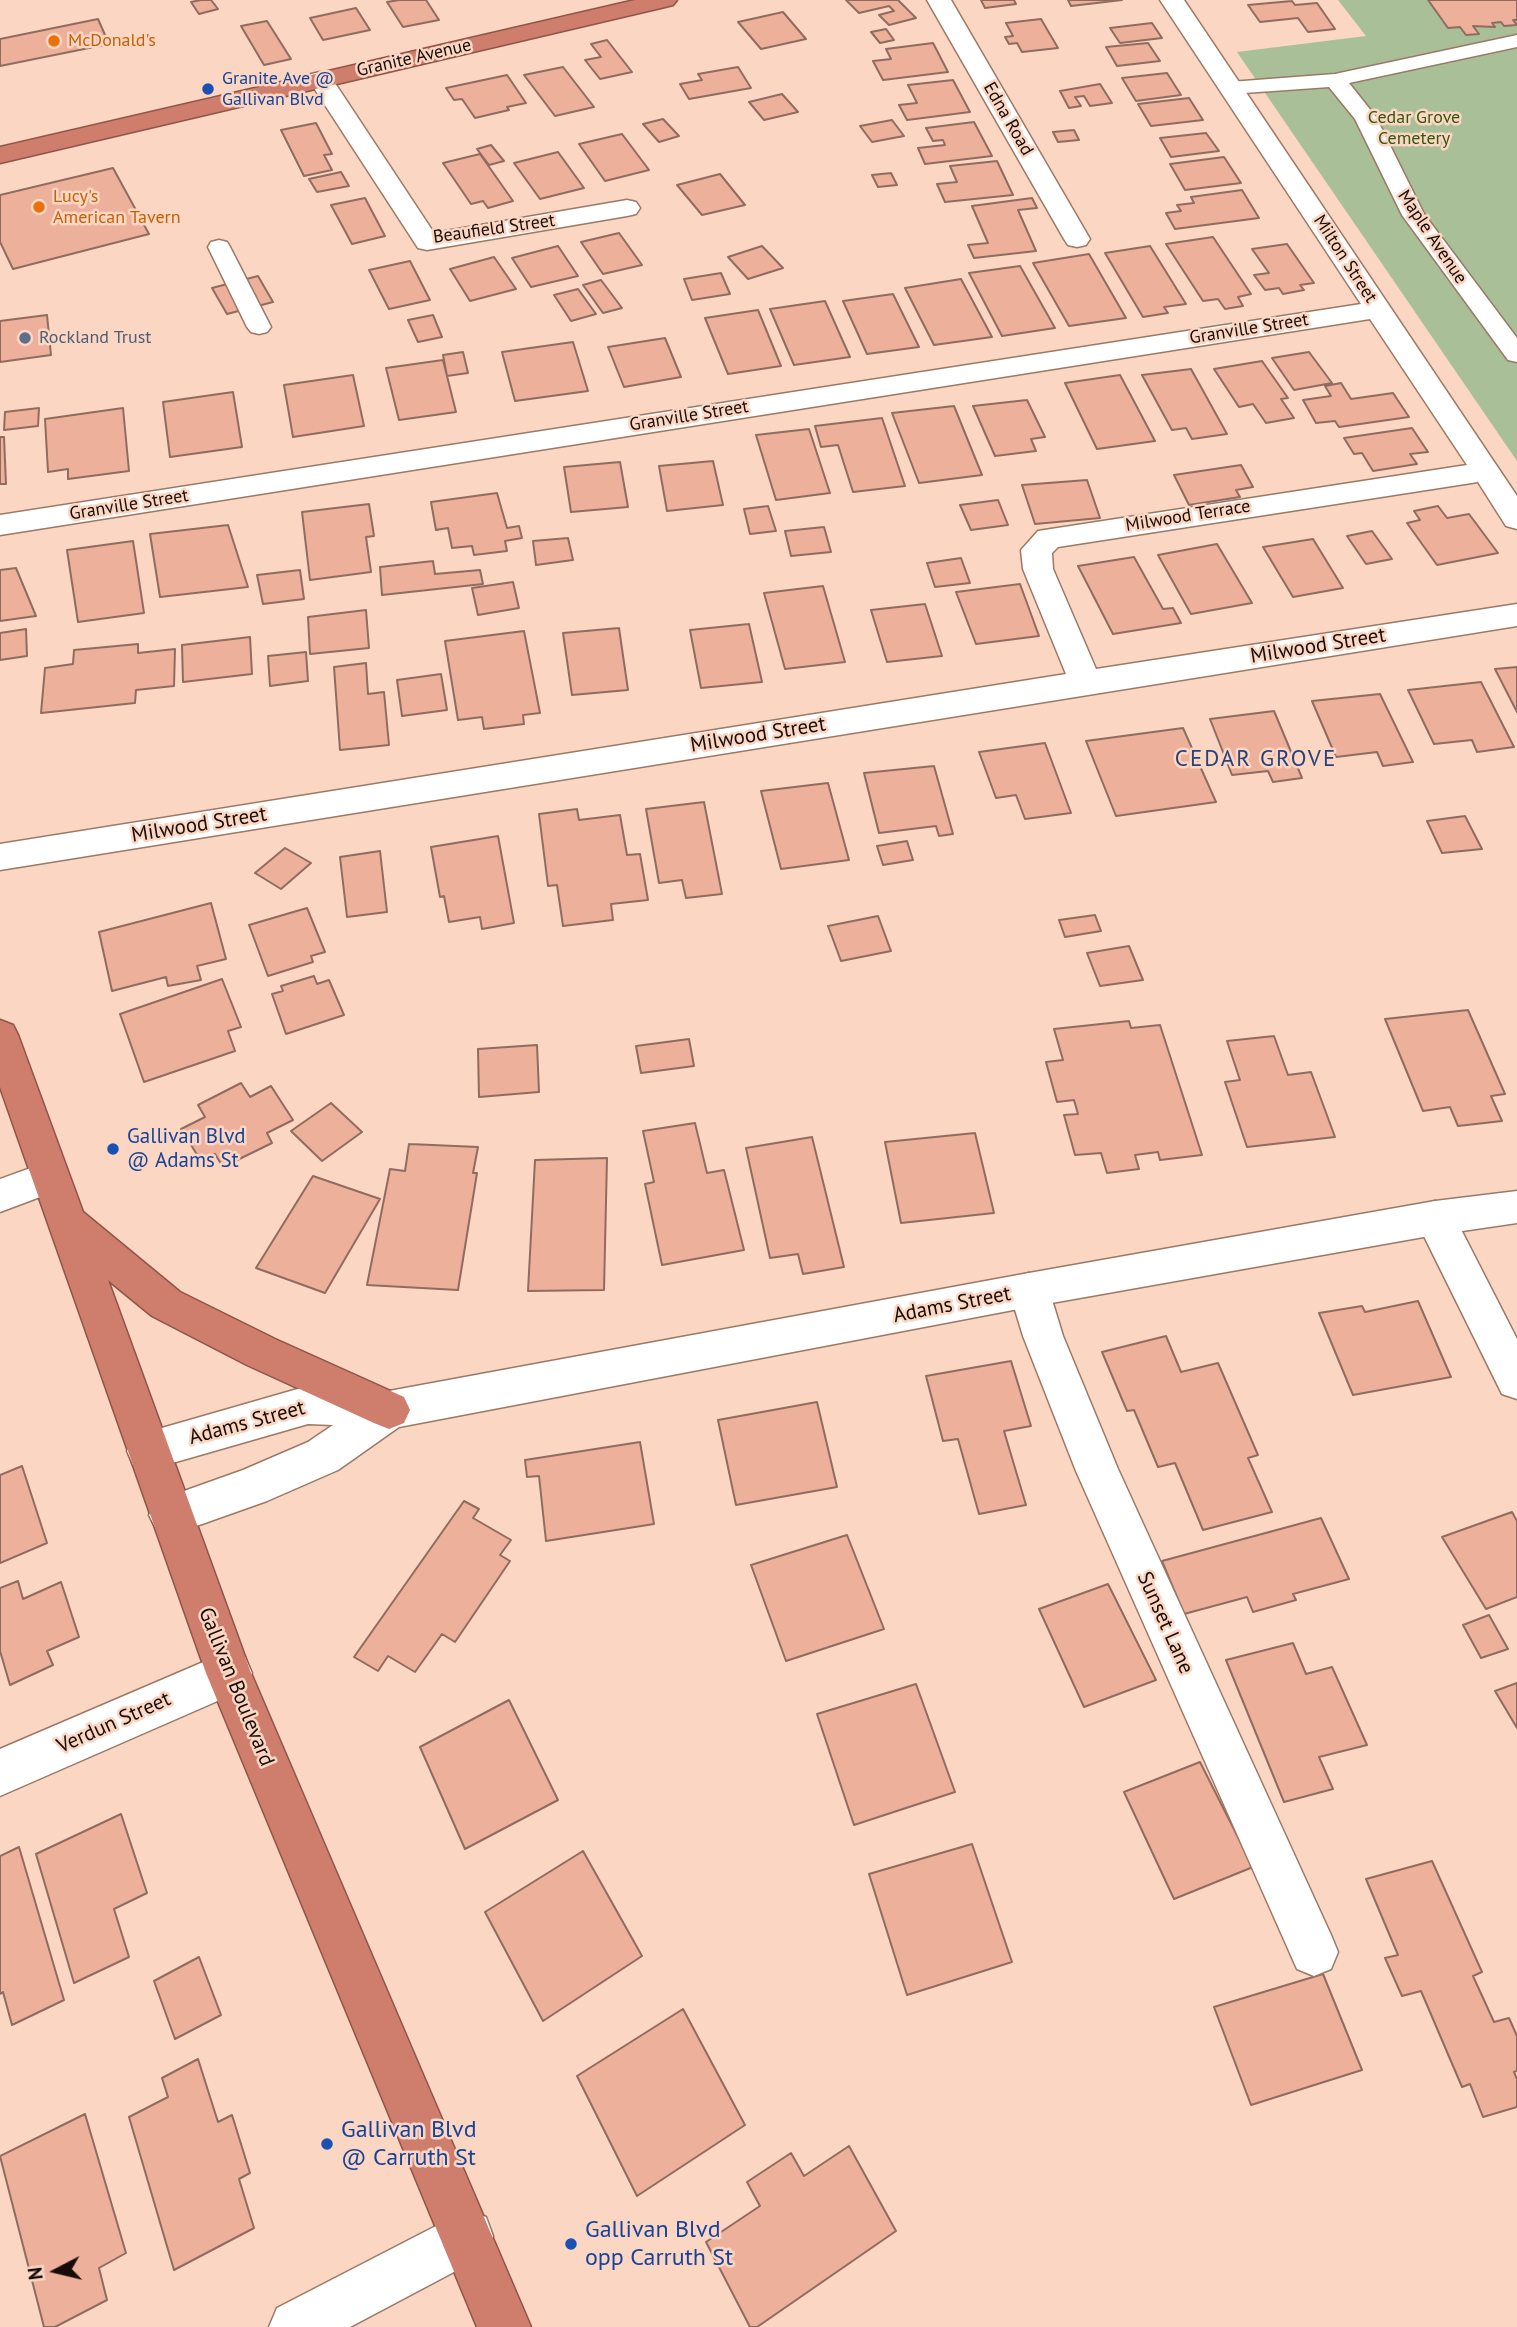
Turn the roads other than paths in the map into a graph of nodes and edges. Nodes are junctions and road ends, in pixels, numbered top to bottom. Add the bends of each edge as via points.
1 (665, 0) edge
2 (939, 0) edge
3 (1172, 0) edge
4 (1517, 41) edge
5 (320, 79) junction
6 (1335, 80) junction
7 (1230, 88) junction
8 (0, 155) edge
9 (627, 208) dead end
10 (1077, 239) dead end
11 (219, 247) dead end
12 (1378, 310) junction
13 (259, 327) dead end
14 (1517, 355) edge
15 (1485, 472) junction
16 (1517, 519) edge
17 (0, 525) edge
18 (1517, 615) edge
19 (1085, 682) junction
20 (0, 858) edge
21 (0, 1035) edge
22 (50, 1177) junction
23 (0, 1196) edge
24 (1517, 1207) edge
25 (1435, 1219) junction
26 (67, 1222) junction
27 (1028, 1290) junction
28 (1517, 1381) edge
29 (388, 1410) junction
30 (148, 1451) junction
31 (171, 1515) junction
32 (229, 1673) junction
33 (0, 1773) edge
34 (1314, 1952) dead end
35 (467, 2236) junction
36 (296, 2327) edge
37 (504, 2327) edge

1 - 5 highway, Granite Avenue
2 - 10 street, Edna Road
3 - 7 street, Milton Street
4 - 6 lane
5 - 8 highway, Granite Avenue
5 - 9 street, Beaufield Street via 427,242
6 - 7 lane
6 - 14 lane, Maple Avenue via 1365,117 1423,230
7 - 12 street, Milton Street
11 - 13 lane
12 - 15 street, Milton Street
12 - 17 street, Granville Street
15 - 16 street, Milton Street
15 - 19 street, Milwood Terrace via 1049,538 1036,550 1038,569
18 - 19 street, Milwood Street
19 - 20 street, Milwood Street
21 - 22 highway, Gallivan Boulevard
22 - 23 street
22 - 26 highway, Gallivan Boulevard
24 - 25 street, Adams Street
25 - 27 street, Adams Street
25 - 28 street
26 - 29 highway via 166,1304
26 - 30 highway, Gallivan Boulevard
27 - 29 street, Adams Street
27 - 34 street, Sunset Lane via 1108,1495
29 - 30 street, Adams Street via 308,1405
29 - 31 street, Adams Street via 323,1457
30 - 31 highway, Gallivan Boulevard
31 - 32 highway, Gallivan Boulevard
32 - 33 street, Verdun Street
32 - 35 highway, Gallivan Boulevard
35 - 36 street
35 - 37 highway, Gallivan Boulevard

